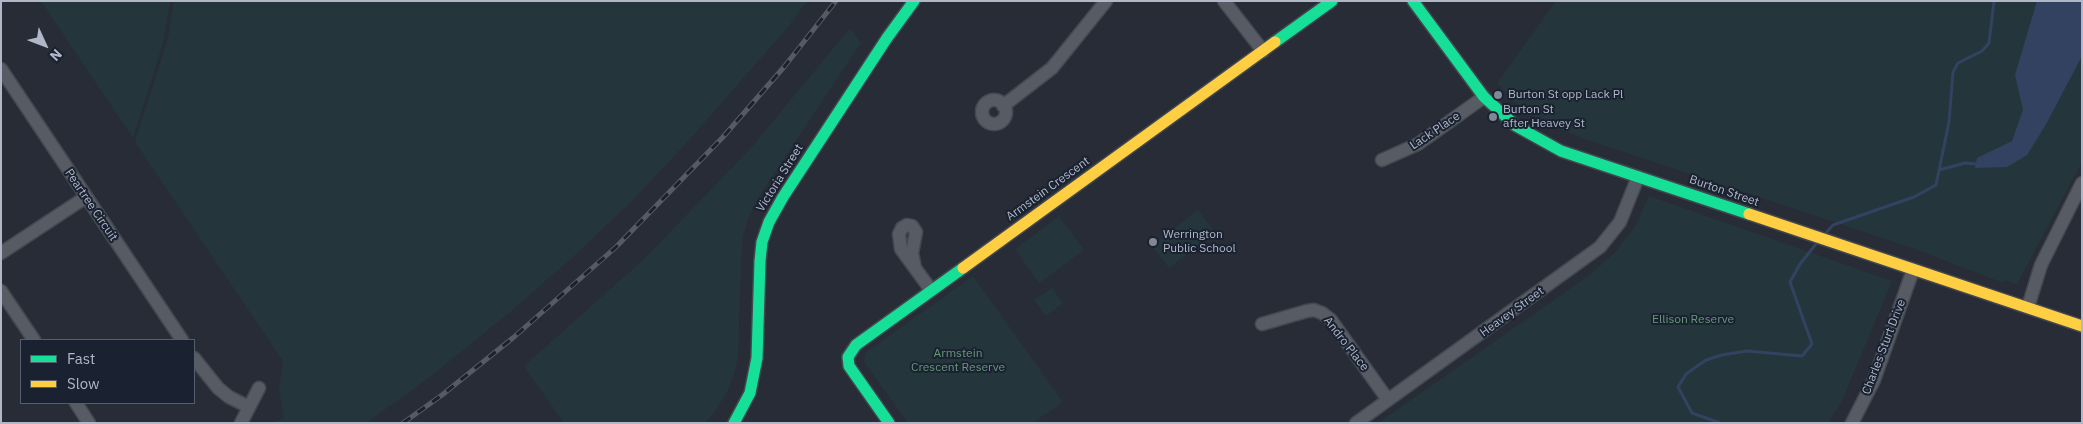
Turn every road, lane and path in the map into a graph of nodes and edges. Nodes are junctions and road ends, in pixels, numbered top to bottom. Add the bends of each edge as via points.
1 (914, 1) edge
2 (1106, 1) edge
3 (1224, 1) edge
4 (1332, 1) edge
5 (1413, 1) edge
6 (1263, 51) junction
7 (1, 69) edge
8 (1484, 97) junction
9 (1004, 106) dead end
10 (1382, 160) dead end
11 (1638, 177) junction
12 (2082, 183) edge
13 (86, 197) junction
14 (1, 253) edge
15 (915, 268) dead end
16 (1913, 270) junction
17 (1, 290) edge
18 (931, 290) junction
19 (2028, 307) junction
20 (1262, 324) dead end
21 (2082, 326) edge
22 (33, 339) edge
23 (181, 339) edge
24 (195, 359) edge
25 (259, 388) dead end
26 (1388, 400) junction
27 (77, 404) edge
28 (249, 407) junction
29 (1858, 421) edge
30 (89, 423) edge
31 (241, 423) edge
32 (734, 423) edge
33 (889, 423) edge
34 (1356, 423) edge

1 - 32 street, Victoria Street via 769,222 760,261 758,358 750,393
2 - 9 street via 1052,68
3 - 6 street
4 - 6 street, Armstein Crescent
5 - 8 street, Burton Street
6 - 18 street, Armstein Crescent
7 - 13 street, Peartree Circuit
8 - 10 street, Lack Place via 1418,144
8 - 11 street, Burton Street via 1516,126 1546,144
11 - 16 street, Burton Street
11 - 26 street, Heavey Street via 1620,222 1600,247
12 - 19 street via 2041,265
13 - 14 street
13 - 23 street, Peartree Circuit
15 - 18 street
16 - 19 street, Burton Street
16 - 29 street, Charles Sturt Drive
17 - 22 street
18 - 33 street, Armstein Crescent via 856,345 848,357 851,369
19 - 21 street, Burton Street
20 - 26 street, Andro Place via 1307,311 1322,313 1331,320
24 - 28 street via 218,388
25 - 28 street
26 - 34 street, Heavey Street
27 - 30 street
28 - 31 street

